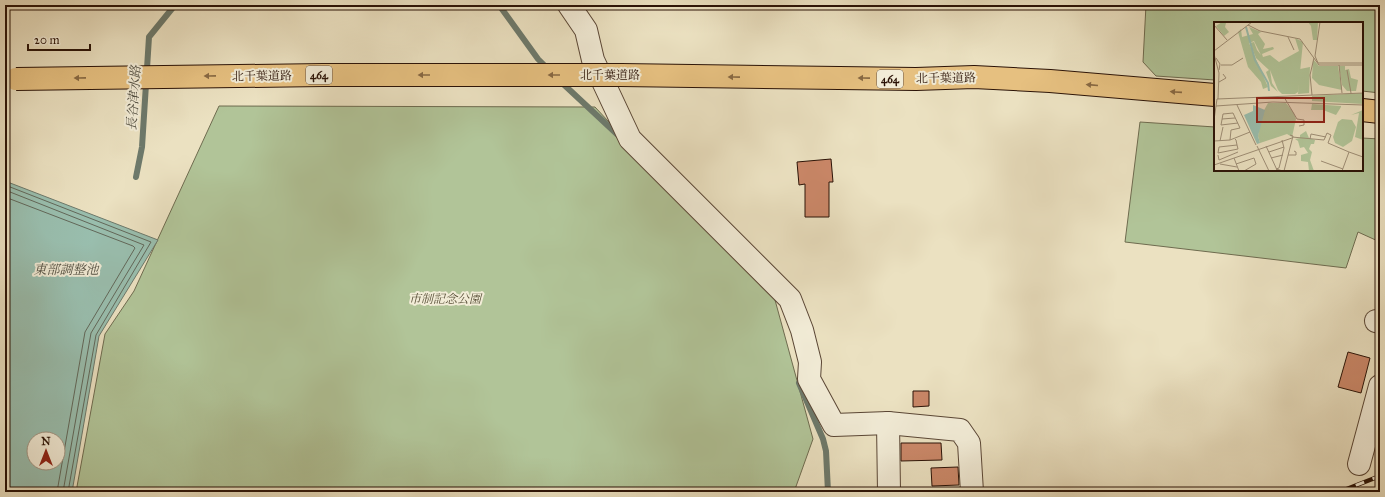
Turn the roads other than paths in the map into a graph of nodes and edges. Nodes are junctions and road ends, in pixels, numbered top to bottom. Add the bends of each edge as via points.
1 (569, 5) edge
2 (10, 80) edge
3 (1214, 95) edge
4 (1363, 110) edge
5 (1380, 112) edge
6 (1380, 386) edge
7 (888, 423) junction
8 (1359, 464) dead end
9 (889, 492) edge
10 (972, 492) edge

1 - 7 street via 586,30 592,60 630,139 790,299 802,330 810,362 809,379 834,425
3 -> 2 highway, 北千葉道路 / 464, bridge via 974,77 908,79 621,75 323,75
4 - 5 highway
6 - 8 street
7 - 9 street
7 - 10 street via 960,430 969,443

